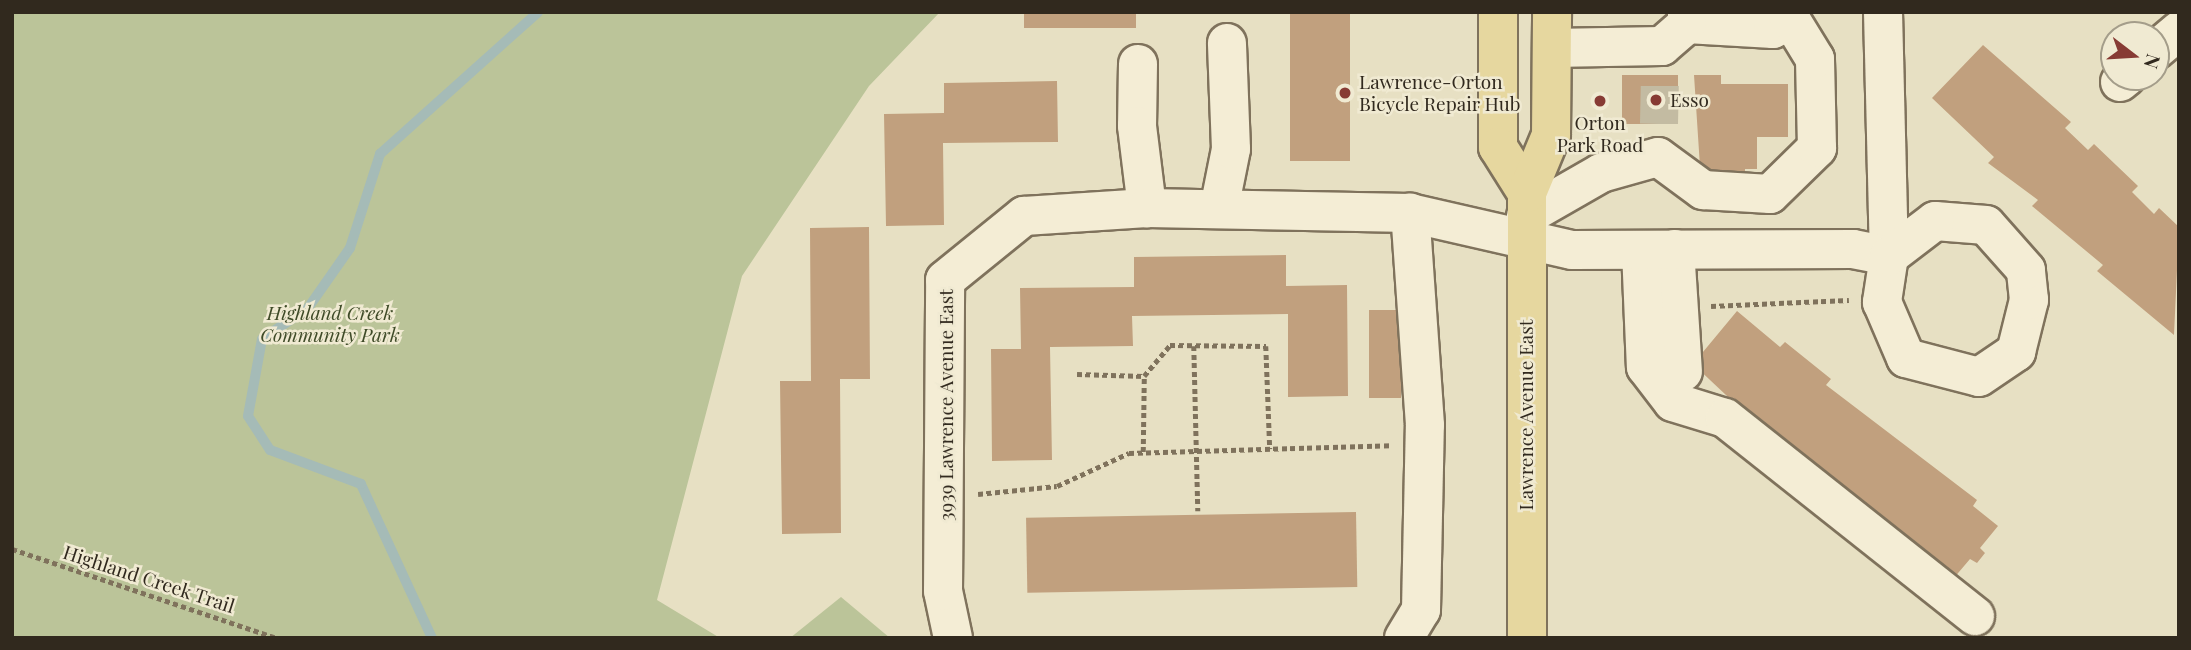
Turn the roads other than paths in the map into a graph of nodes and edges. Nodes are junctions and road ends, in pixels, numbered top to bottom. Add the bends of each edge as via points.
1 (1498, 12) edge
2 (1883, 12) edge
3 (1788, 13) edge
4 (1552, 30) edge
5 (1674, 39) edge
6 (1227, 43) dead end
7 (1138, 64) dead end
8 (1147, 208) junction
9 (1219, 209) junction
10 (1410, 213) junction
11 (1526, 218) junction
12 (1658, 250) junction
13 (1889, 256) junction
14 (1684, 372) dead end
15 (1975, 616) dead end
16 (953, 638) edge
17 (1404, 638) edge
18 (1527, 638) edge

1 - 11 main road via 1498,147
2 - 13 street
3 - 5 street via 1773,29
3 - 11 street via 1815,59 1817,148 1770,194 1703,190 1658,141
4 - 5 street
4 - 11 main road, Lawrence Avenue East via 1551,135
6 - 9 street via 1231,149
7 - 8 street via 1137,126
8 - 9 street, 3939 Lawrence Avenue East
8 - 16 street, 3939 Lawrence Avenue East via 1024,216 945,280 943,591
9 - 10 street, 3939 Lawrence Avenue East
10 - 11 street, 3939 Lawrence Avenue East
10 - 17 street via 1424,444 1421,610
11 - 12 street, 3939 Lawrence Avenue East
11 - 18 main road, Lawrence Avenue East
12 - 13 street, 3939 Lawrence Avenue East via 1853,249
12 - 14 street via 1676,308
12 - 15 street via 1646,367 1673,402 1725,418
13 - 13 street via 1882,302 1906,358 1979,377 2016,352 2029,300 2026,270 1986,225 1936,221

